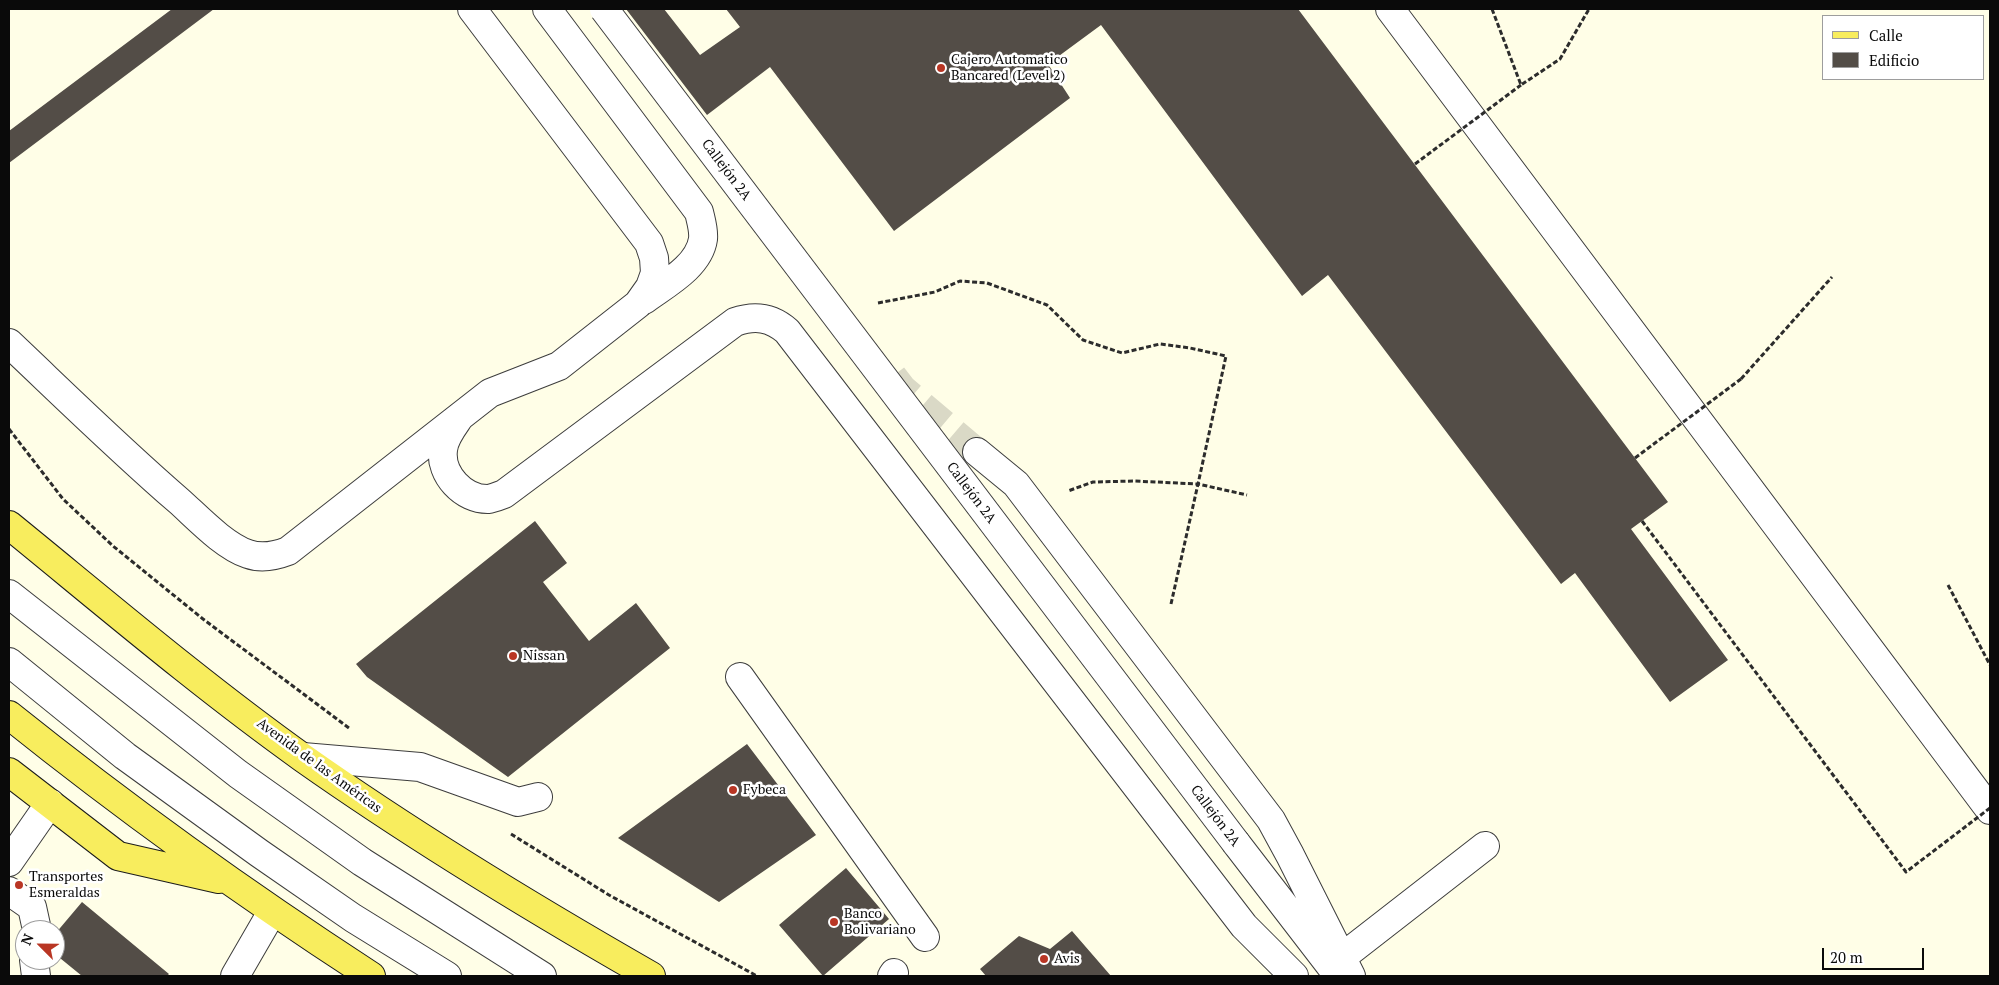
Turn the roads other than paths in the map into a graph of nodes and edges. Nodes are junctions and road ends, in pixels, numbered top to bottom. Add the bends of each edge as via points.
1 (472, 9) edge
2 (547, 9) edge
3 (604, 9) edge
4 (1390, 9) edge
5 (638, 304) junction
6 (9, 343) edge
7 (459, 418) junction
8 (977, 452) tunnel mouth
9 (9, 525) edge
10 (9, 594) edge
11 (9, 662) edge
12 (740, 677) dead end
13 (9, 715) edge
14 (302, 757) junction
15 (9, 772) edge
16 (538, 797) dead end
17 (50, 804) junction
18 (1990, 809) edge
19 (1485, 846) dead end
20 (9, 862) edge
21 (231, 882) junction
22 (9, 891) edge
23 (272, 912) junction
24 (35, 920) edge
25 (925, 937) dead end
26 (1344, 970) edge
27 (235, 976) edge
28 (371, 976) edge
29 (447, 976) edge
30 (542, 976) edge
31 (651, 976) edge
32 (1294, 976) edge

1 - 5 street via 650,244 655,273
2 - 5 street via 699,212 703,241 697,254 688,267
3 - 26 street, Callejón 2A, bridge via 1236,843
4 - 18 street
5 - 7 street via 559,366 490,393
6 - 7 street via 126,455 198,518 233,546 260,557 274,557 288,551
7 - 32 street via 447,436 443,450 448,476 460,490 488,499 504,494 735,322 764,318 776,322 787,331 1244,926
8 - 26 street via 1016,484 1271,820
9 - 14 main road, Avenida de las Américas via 163,651
10 - 30 street via 238,774 362,862
11 - 29 street via 125,756 244,842 354,918
12 - 25 street
13 - 21 main road via 80,772
14 - 16 street via 420,767 518,802
14 - 31 main road, Avenida de las Américas via 526,904
15 - 17 main road
17 - 20 street
17 - 21 main road via 118,856
19 - 26 street
21 - 23 main road
22 - 24 street via 32,907
23 - 27 street
23 - 28 main road

